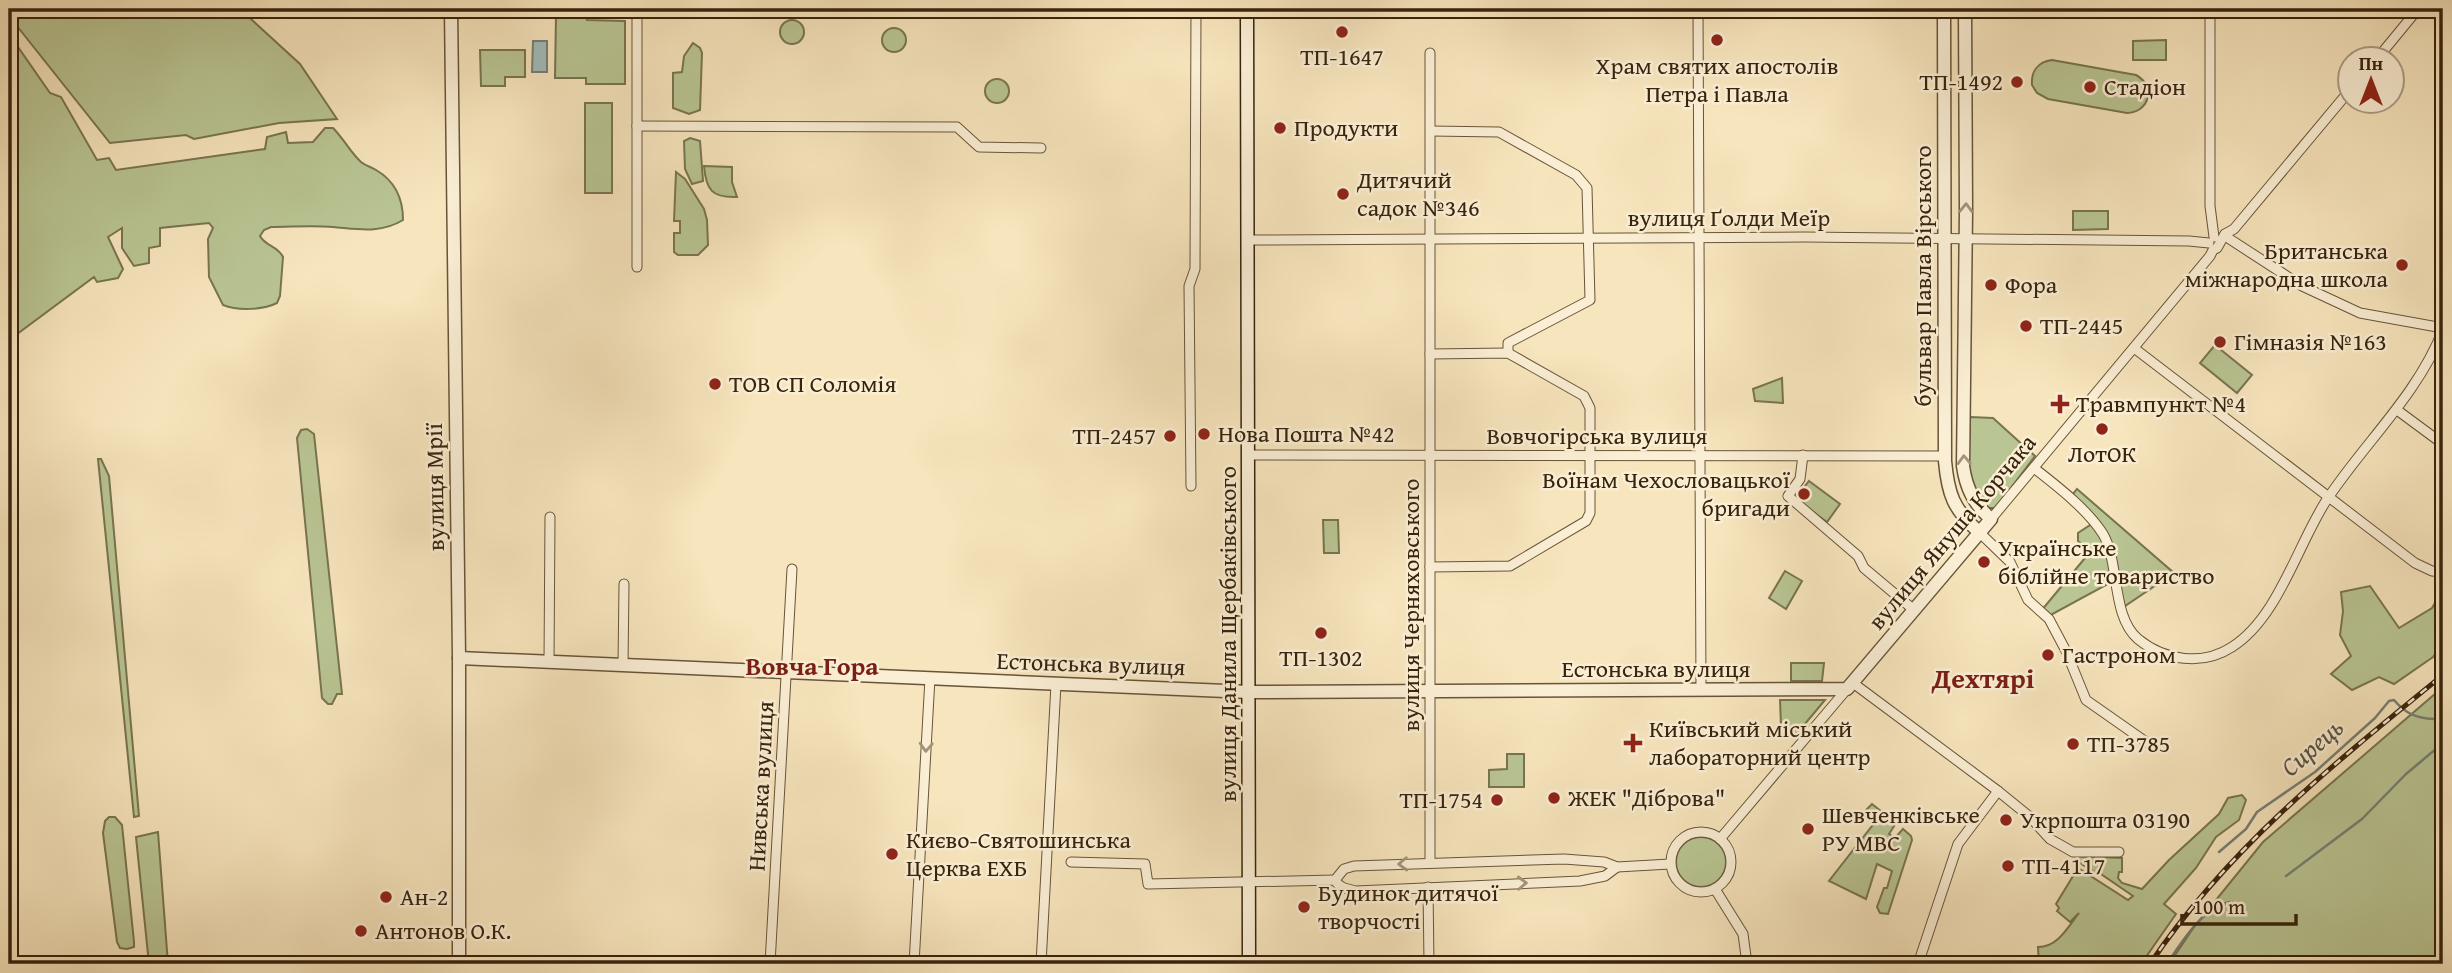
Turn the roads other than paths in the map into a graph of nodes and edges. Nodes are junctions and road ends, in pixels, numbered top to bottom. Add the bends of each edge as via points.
1 (451, 9) edge
2 (638, 9) edge
3 (1196, 9) edge
4 (1247, 9) edge
5 (1698, 9) edge
6 (1944, 9) edge
7 (1965, 9) edge
8 (2210, 9) edge
9 (2418, 9) edge
10 (2388, 46) edge
11 (1430, 53) dead end
12 (2336, 107) edge
13 (637, 126) junction
14 (1431, 131) junction
15 (1041, 148) dead end
16 (2225, 235) junction
17 (1431, 237) junction
18 (1588, 237) junction
19 (1698, 237) junction
20 (1965, 237) junction
21 (1944, 238) junction
22 (1249, 240) junction
23 (2212, 243) junction
24 (637, 267) dead end
25 (2443, 329) edge
26 (2134, 348) junction
27 (1508, 353) junction
28 (1430, 354) junction
29 (2397, 410) junction
30 (2443, 444) edge
31 (1249, 455) junction
32 (1429, 455) junction
33 (1590, 455) junction
34 (1700, 455) junction
35 (1803, 455) junction
36 (1945, 456) junction
37 (2034, 468) junction
38 (1191, 486) dead end
39 (2328, 499) junction
40 (550, 517) dead end
41 (1991, 519) junction
42 (1979, 532) junction
43 (1430, 567) junction
44 (792, 569) dead end
45 (2443, 572) edge
46 (624, 584) dead end
47 (1914, 610) junction
48 (458, 658) junction
49 (549, 662) junction
50 (623, 665) junction
51 (787, 672) junction
52 (930, 678) junction
53 (1056, 684) junction
54 (1850, 686) junction
55 (1701, 690) junction
56 (1430, 691) junction
57 (1249, 692) junction
58 (2146, 742) dead end
59 (1997, 790) junction
60 (1720, 839) junction
61 (2119, 852) dead end
62 (1072, 862) dead end
63 (1430, 863) junction
64 (1671, 864) junction
65 (1617, 867) junction
66 (1335, 880) junction
67 (1249, 882) junction
68 (1428, 887) junction
69 (1715, 889) junction
70 (459, 964) edge
71 (770, 964) edge
72 (914, 964) edge
73 (1041, 964) edge
74 (1249, 964) edge
75 (1429, 964) edge
76 (1746, 964) edge
77 (1919, 964) edge

1 - 48 street, вулиця Мрії
2 - 13 street
3 - 38 street via 1195,269 1189,286
4 - 22 street, вулиця Данила Щербаківського
5 - 19 street
6 - 21 street, бульвар Павла Вірського
20 -> 7 street, бульвар Павла Вірського
8 - 23 street
9 - 10 street
11 - 14 street, вулиця Черняховського
12 - 16 street
13 - 15 street via 957,127 979,147
13 - 24 street
14 - 17 street, вулиця Черняховського
14 - 18 street via 1499,132 1576,175 1587,188
16 - 23 street, вулиця Ґолди Меїр via 2220,231
16 - 25 street via 2302,286 2349,309
17 - 18 street, вулиця Ґолди Меїр
17 - 22 street, вулиця Ґолди Меїр
17 - 28 street, вулиця Черняховського
18 - 19 street, вулиця Ґолди Меїр
18 - 27 street via 1590,300 1508,343
19 - 21 street, вулиця Ґолди Меїр
19 - 34 street
20 - 21 street, вулиця Ґолди Меїр
20 - 23 street, вулиця Ґолди Меїр
41 -> 20 street, бульвар Павла Вірського via 1966,487 1963,466
21 - 36 street, бульвар Павла Вірського
22 - 31 street, вулиця Данила Щербаківського
23 - 26 street, вулиця Януша Корчака via 2210,257
25 - 29 street via 2413,389
26 - 37 street, вулиця Януша Корчака
26 - 39 street
27 - 28 street
27 - 33 street via 1584,396 1590,408
28 - 32 street, вулиця Черняховського
29 - 30 street
29 - 39 street
31 - 32 street, Вовчогірська вулиця
31 - 57 street, вулиця Данила Щербаківського
32 - 33 street, Вовчогірська вулиця
32 - 43 street, вулиця Черняховського
33 - 34 street, Вовчогірська вулиця
33 - 43 street via 1590,513 1586,521 1510,566
34 - 35 street, Вовчогірська вулиця
34 - 55 street
35 - 36 street, Вовчогірська вулиця
35 - 47 street via 1800,479 1788,496
36 - 42 street, бульвар Павла Вірського via 1952,500
37 - 39 street via 2104,536 2126,621 2135,636 2189,660 2234,646 2267,613
37 - 41 street, вулиця Януша Корчака
39 - 45 street via 2414,563
40 - 49 street
41 - 42 street, вулиця Януша Корчака
42 - 47 street, вулиця Януша Корчака
42 - 58 street via 2010,562 2028,600 2049,619 2087,700
43 - 56 street, вулиця Черняховського
44 - 51 street, Нивська вулиця
46 - 50 street
47 - 54 street, вулиця Януша Корчака
48 - 49 street, Естонська вулиця
48 - 70 street, вулиця Мрії
49 - 50 street, Естонська вулиця
50 - 51 street, Естонська вулиця
51 - 52 street, Естонська вулиця
51 - 71 street, Нивська вулиця
52 - 53 street, Естонська вулиця
52 -> 72 street
53 - 57 street, Естонська вулиця
53 - 73 street
54 - 55 street, Естонська вулиця
54 - 59 street
54 - 60 street, вулиця Януша Корчака
55 - 56 street, Естонська вулиця
56 - 57 street, Естонська вулиця
56 - 63 street, вулиця Черняховського
57 - 67 street, вулиця Данила Щербаківського
59 - 61 street via 2050,839 2073,852
59 - 77 street via 1958,844
60 - 64 street via 1704,832 1688,835 1675,846
60 - 69 street via 1729,851 1731,866
62 - 67 street via 1145,864 1148,884
63 - 65 street via 1564,859
63 -> 66 street via 1354,866
64 - 65 street
64 - 69 street via 1676,879 1690,890
68 -> 65 street via 1580,881 1605,876
66 - 67 street
66 - 68 street via 1356,891
67 - 74 street, вулиця Данила Щербаківського
68 - 75 street
69 - 76 street via 1743,934

